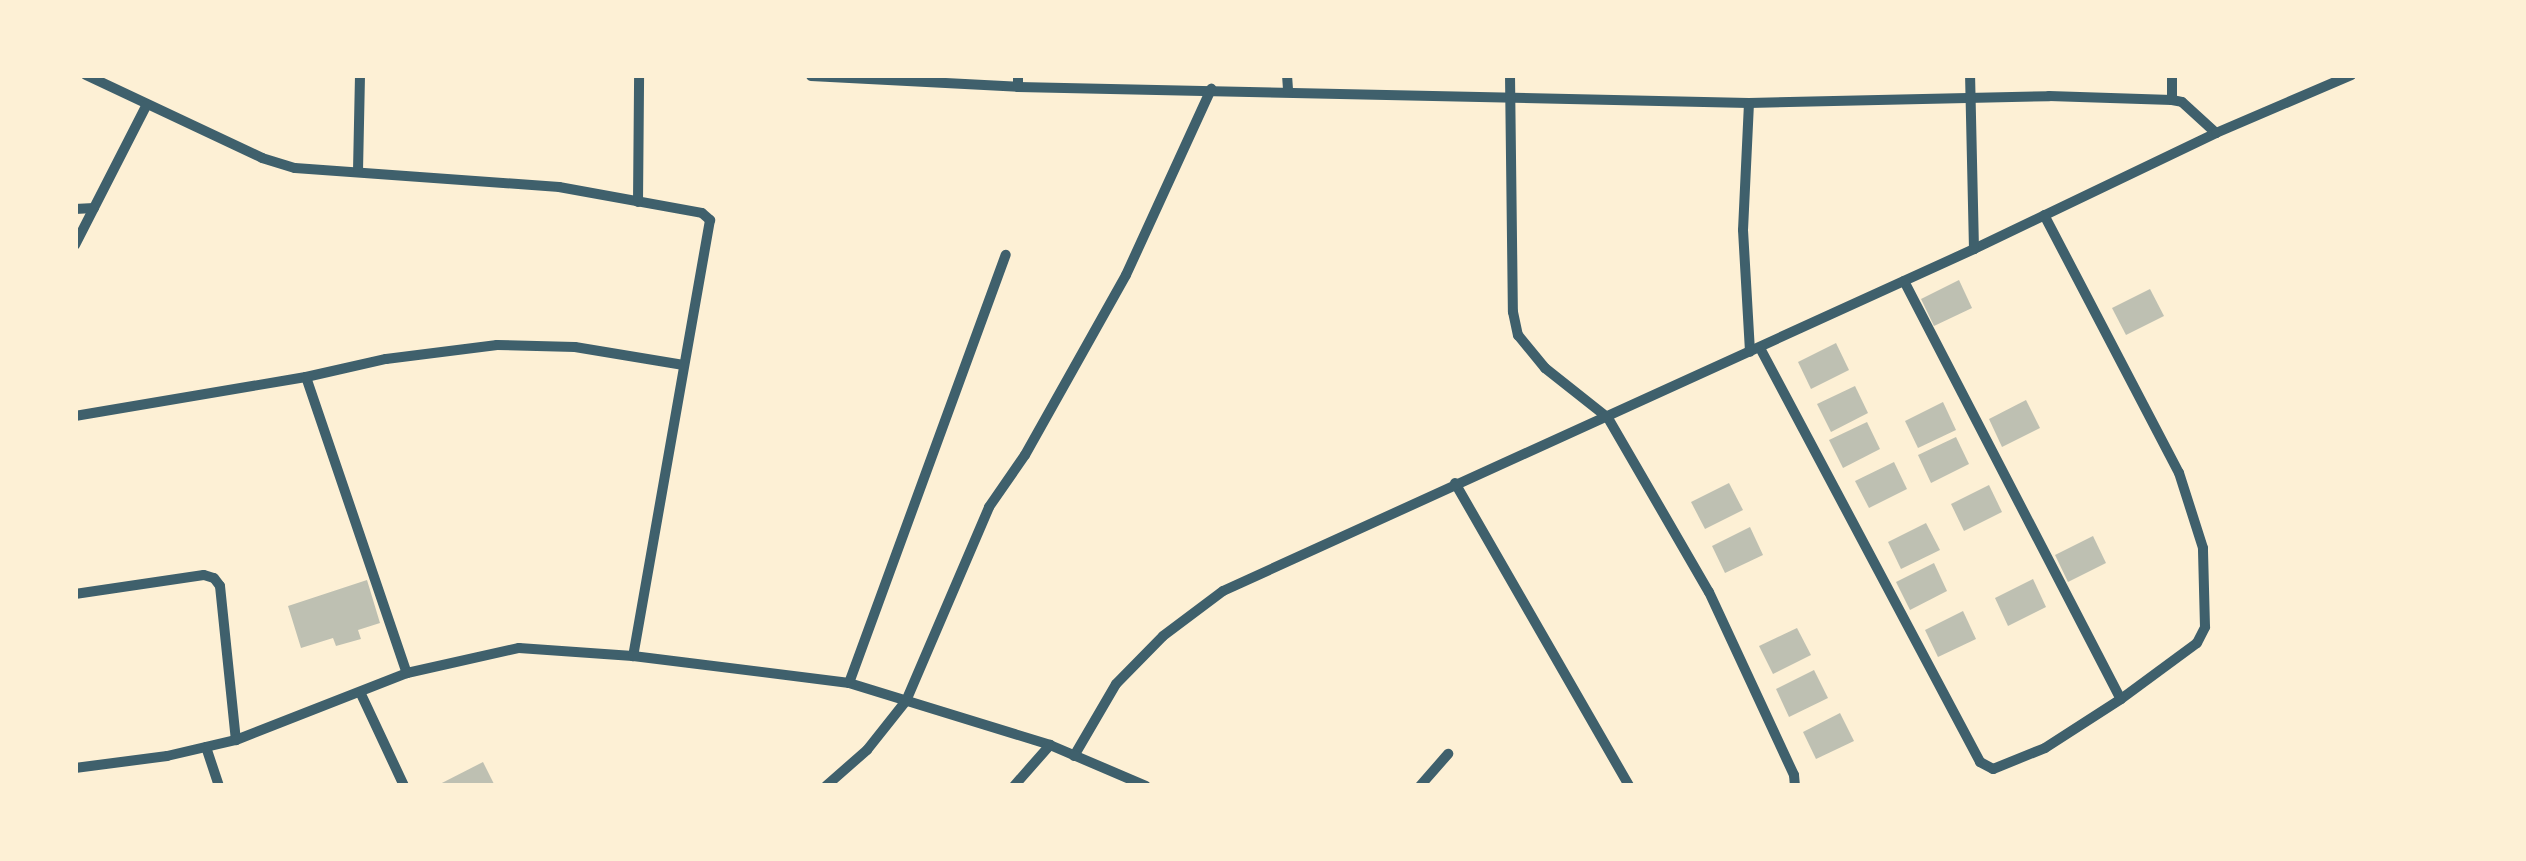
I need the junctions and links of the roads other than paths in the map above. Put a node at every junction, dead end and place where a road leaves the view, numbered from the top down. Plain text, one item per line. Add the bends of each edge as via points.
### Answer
1 (86, 75) edge
2 (360, 75) edge
3 (639, 75) edge
4 (1287, 75) edge
5 (1510, 75) edge
6 (1970, 75) edge
7 (2172, 75) edge
8 (2351, 75) edge
9 (811, 76) edge
10 (1018, 81) edge
11 (1211, 88) junction
12 (1288, 91) junction
13 (1510, 94) junction
14 (1971, 97) junction
15 (2172, 100) junction
16 (1749, 102) junction
17 (147, 104) junction
18 (2216, 133) junction
19 (358, 170) junction
20 (638, 202) junction
21 (94, 208) junction
22 (75, 209) edge
23 (2044, 215) junction
24 (75, 245) edge
25 (1974, 248) junction
26 (1006, 255) dead end
27 (1904, 281) junction
28 (1755, 350) junction
29 (684, 365) junction
30 (306, 377) junction
31 (75, 416) edge
32 (1608, 418) junction
33 (1454, 484) junction
34 (75, 594) edge
35 (633, 656) junction
36 (407, 673) junction
37 (849, 683) junction
38 (361, 694) junction
39 (2121, 699) junction
40 (906, 701) junction
41 (236, 740) junction
42 (1050, 745) junction
43 (206, 747) junction
44 (1448, 754) dead end
45 (1074, 756) junction
46 (75, 768) edge
47 (219, 786) edge
48 (404, 786) edge
49 (826, 786) edge
50 (1014, 786) edge
51 (1146, 786) edge
52 (1420, 786) edge
53 (1630, 786) edge
54 (1795, 786) edge

1 - 17 street
2 - 19 street
3 - 20 street
4 - 12 street
5 - 13 street
6 - 14 street
7 - 15 street
8 - 18 street
9 - 10 street
10 - 11 street
11 - 12 street
11 - 40 street via 1126,274 989,508
12 - 13 street
13 - 16 street
13 - 32 street via 1518,335 1545,368
14 - 15 street
14 - 16 street
14 - 25 street
15 - 18 street
16 - 28 street via 1743,230
17 - 19 street via 279,163
17 - 21 street
18 - 23 street
19 - 20 street via 559,187
20 - 29 street via 710,220
21 - 22 street
21 - 24 street
23 - 25 street
23 - 39 street via 2178,473 2203,548 2206,627 2197,643
25 - 27 street
26 - 37 street
27 - 28 street
27 - 39 street
28 - 32 street
28 - 39 street via 1980,762 1993,769 2046,748
29 - 30 street via 575,347 497,345
29 - 35 street
30 - 31 street
30 - 36 street
32 - 33 street
32 - 54 street via 1709,592
33 - 45 street via 1223,592 1163,636 1116,684
33 - 53 street
34 - 41 street via 214,578
35 - 36 street via 518,648
35 - 37 street
36 - 38 street
37 - 40 street
38 - 41 street
38 - 48 street
40 - 42 street
40 - 49 street via 867,750
41 - 43 street
42 - 45 street
42 - 50 street
43 - 46 street
43 - 47 street
44 - 52 street
45 - 51 street

